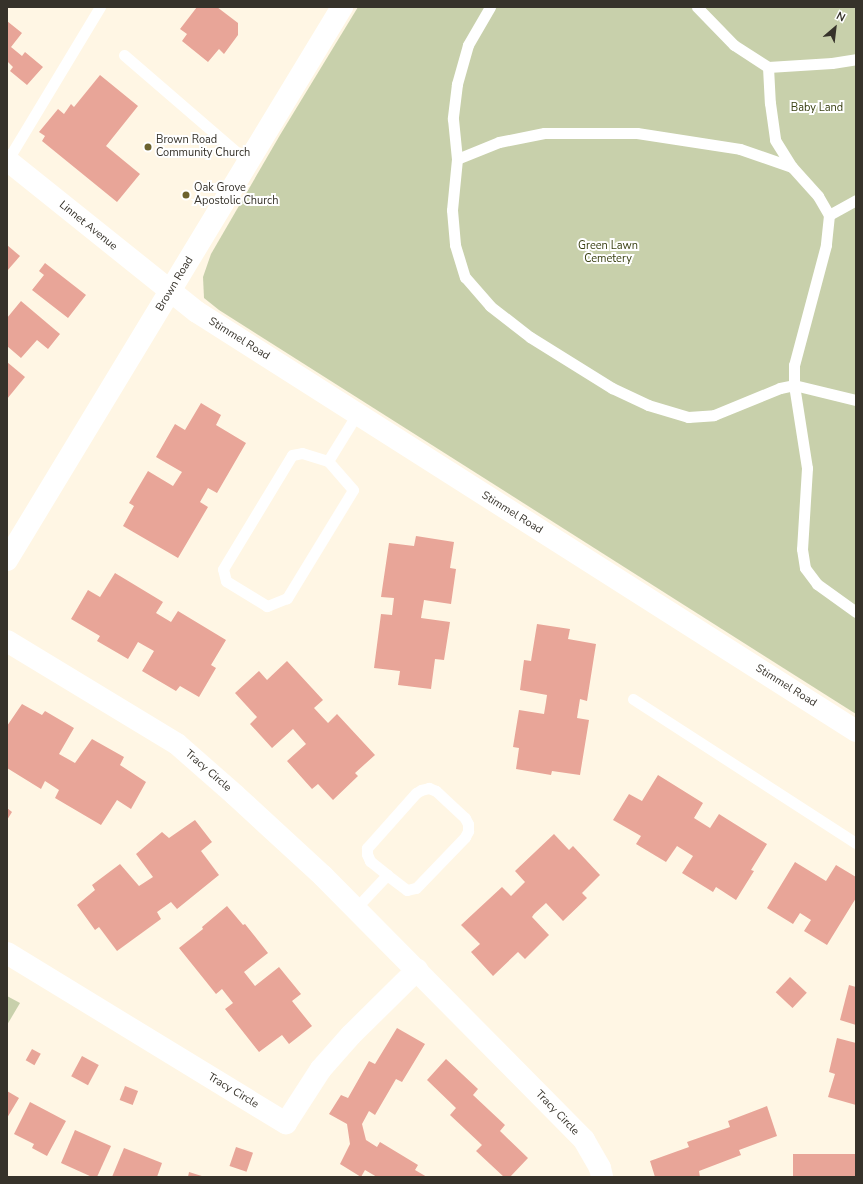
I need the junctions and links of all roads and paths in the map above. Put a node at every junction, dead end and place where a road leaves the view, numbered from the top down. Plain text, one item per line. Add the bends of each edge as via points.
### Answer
1 (100, 7) edge
2 (342, 7) edge
3 (490, 7) edge
4 (697, 7) edge
5 (124, 55) dead end
6 (856, 59) edge
7 (768, 67) junction
8 (457, 159) junction
9 (7, 161) edge
10 (248, 162) junction
11 (792, 167) junction
12 (856, 200) edge
13 (829, 215) junction
14 (170, 292) junction
15 (794, 385) junction
16 (856, 400) edge
17 (357, 414) junction
18 (328, 461) junction
19 (7, 560) edge
20 (856, 612) edge
21 (7, 641) edge
22 (633, 699) dead end
23 (856, 731) edge
24 (856, 843) edge
25 (387, 875) junction
26 (355, 908) junction
27 (7, 953) edge
28 (416, 970) junction
29 (602, 1177) edge

1 - 9 lane
2 - 10 street, Brown Road
3 - 8 lane via 468,46 457,84 453,119
4 - 7 lane via 734,45
5 - 10 lane
6 - 7 lane via 832,64
7 - 11 lane via 775,140
8 - 11 lane via 499,142 544,133 637,133 740,149
8 - 15 lane via 452,210 455,245 465,277 490,306 530,337 612,388 648,405 688,417 714,415 780,388
9 - 14 street, Linnet Avenue
10 - 14 street, Brown Road
11 - 13 lane via 818,196
12 - 13 lane
13 - 15 lane via 826,245 794,365
14 - 17 street, Stimmel Road
14 - 19 street, Brown Road
15 - 16 lane
15 - 20 lane via 807,468 802,548 805,568 817,584
17 - 18 lane
17 - 23 street, Stimmel Road
18 - 18 lane via 302,453 292,455 223,569 226,581 267,606 287,598 353,490
21 - 26 street, Tracy Circle via 177,744
22 - 24 lane
25 - 25 lane via 407,890 416,888 468,831 466,818 436,791 429,788 416,793 367,848 370,861
25 - 26 lane
26 - 28 street, Tracy Circle
27 - 28 street, Tracy Circle via 286,1123 321,1069
28 - 29 street, Tracy Circle via 584,1140 600,1168

